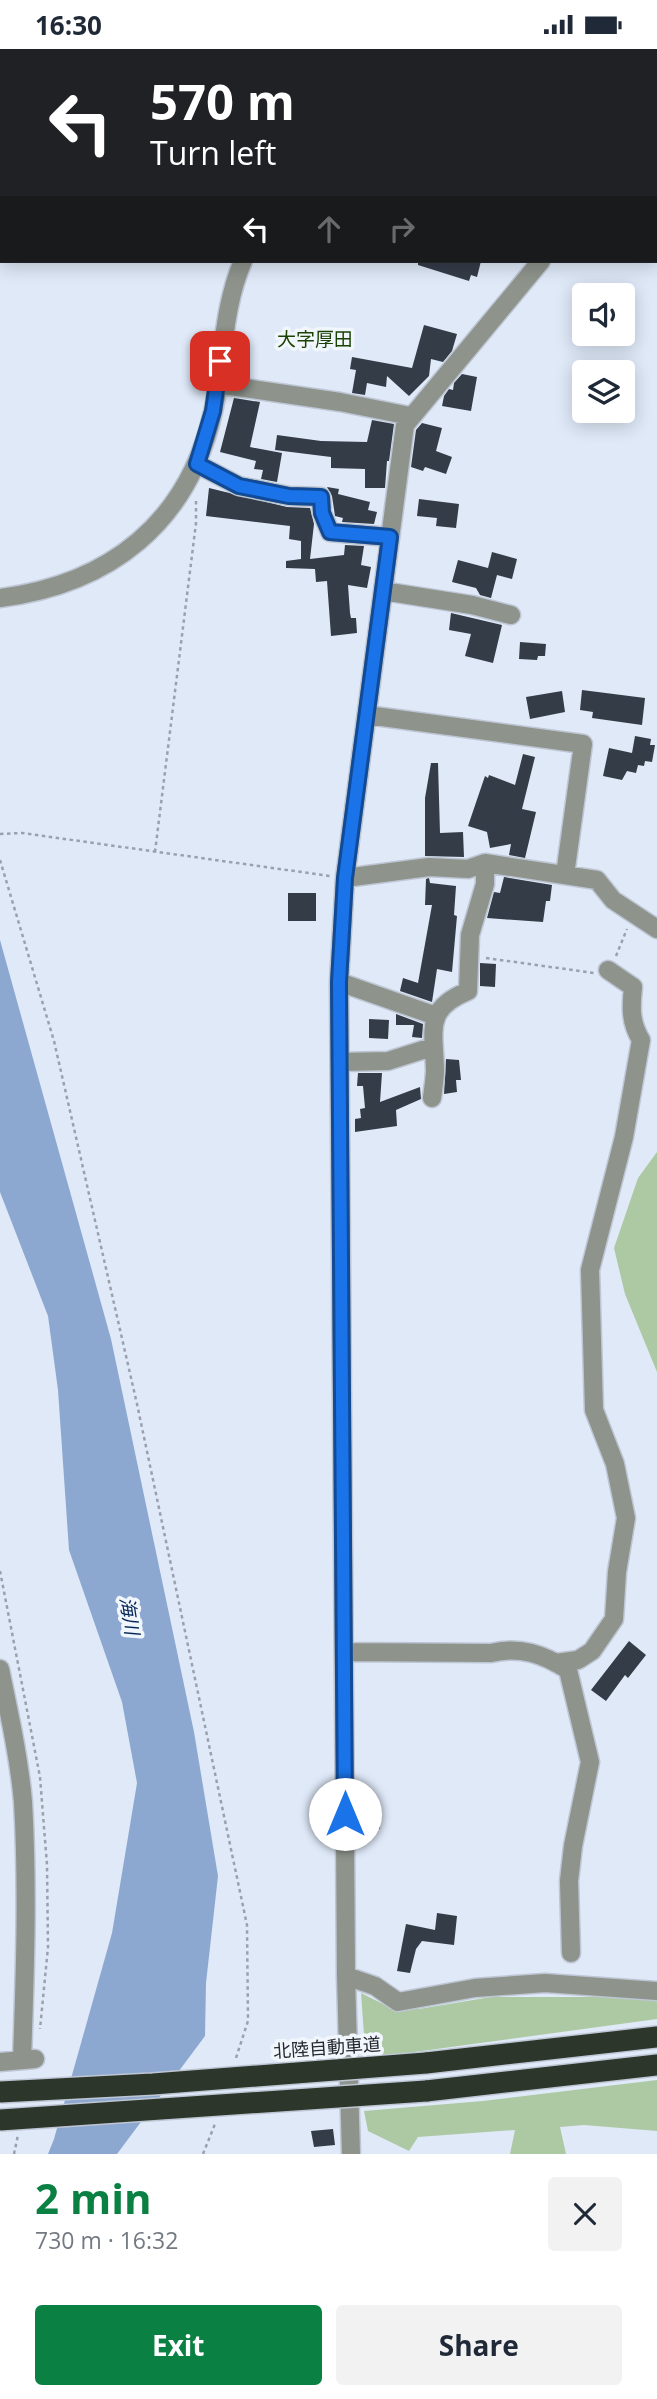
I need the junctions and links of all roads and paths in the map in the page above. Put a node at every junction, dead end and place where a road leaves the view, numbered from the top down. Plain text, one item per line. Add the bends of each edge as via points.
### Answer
1 (242, 263) edge
2 (539, 263) edge
3 (216, 384) junction
4 (410, 416) junction
5 (197, 464) junction
6 (196, 499) dead end
7 (390, 537) junction
8 (383, 591) junction
9 (0, 598) edge
10 (512, 615) dead end
11 (367, 715) junction
12 (0, 834) edge
13 (155, 852) junction
14 (0, 860) edge
15 (485, 863) junction
16 (565, 874) junction
17 (345, 878) junction
18 (633, 913) junction
19 (657, 929) edge
20 (469, 955) junction
21 (608, 970) junction
22 (339, 982) junction
23 (436, 1016) junction
24 (432, 1047) junction
25 (340, 1062) junction
26 (432, 1098) dead end
27 (344, 1652) junction
28 (556, 1663) junction
29 (0, 1669) edge
30 (571, 1954) dead end
31 (346, 1976) junction
32 (657, 1991) edge
33 (657, 2037) edge
34 (0, 2062) edge
35 (657, 2065) edge
36 (232, 2071) dead end
37 (0, 2092) edge
38 (0, 2120) edge
39 (215, 2122) dead end
40 (204, 2154) edge
41 (351, 2154) edge

1 - 3 street
2 - 4 street
3 - 4 street
3 - 5 street
4 - 7 street
5 - 7 street via 239,486 321,497 330,532
5 - 9 street via 176,500 147,534 112,562 53,589
6 - 13 path
7 - 8 street
8 - 10 street
8 - 11 street
11 - 16 street via 583,744
11 - 17 street
12 - 13 path via 22,832
13 - 17 path
14 - 36 path via 58,1055 247,1925 248,2021
15 - 16 street
15 - 17 street via 468,869 429,867
15 - 20 street via 485,884
16 - 18 street via 597,880 613,900
17 - 22 street
18 - 19 street
18 - 21 path
20 - 21 path via 563,970
20 - 23 street via 468,991 449,999
21 - 28 street via 633,987 631,1009 641,1040 624,1137 590,1270 594,1410 615,1464 626,1518 614,1619 592,1651 578,1660
22 - 23 street
22 - 25 street
23 - 24 street
24 - 25 street via 388,1061
24 - 26 street
25 - 27 street
27 - 28 street via 491,1653 511,1648
27 - 31 street
28 - 30 street via 568,1670 590,1762 569,1881
29 - 34 street via 23,1801 28,2060
31 - 32 street via 375,1986 398,2002 475,1987 545,1983
31 - 41 street
33 - 37 highway, 北陸自動車道, bridge via 426,2063
35 - 38 highway, bridge via 426,2091
39 - 40 path

